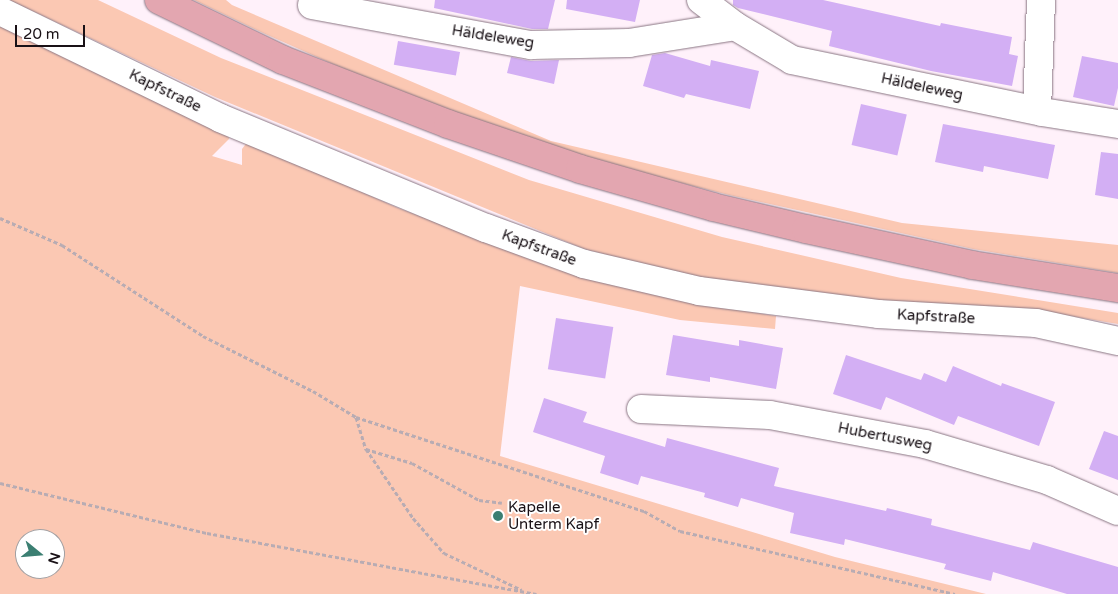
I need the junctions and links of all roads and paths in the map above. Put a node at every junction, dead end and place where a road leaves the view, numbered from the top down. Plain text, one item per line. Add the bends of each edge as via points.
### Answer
1 (159, 0) edge
2 (701, 0) edge
3 (1041, 0) edge
4 (312, 5) dead end
5 (0, 11) edge
6 (735, 26) junction
7 (1036, 110) junction
8 (1118, 124) edge
9 (0, 218) edge
10 (1118, 288) edge
11 (1118, 341) edge
12 (641, 409) dead end
13 (356, 417) junction
14 (366, 449) junction
15 (0, 483) edge
16 (502, 503) dead end
17 (1118, 511) edge
18 (522, 590) junction
19 (536, 594) edge
20 (955, 594) edge

1 - 10 main road via 283,60 448,124 580,169 713,207 806,229 972,265
2 - 6 street, Häldeleweg
3 - 7 street
4 - 6 street, Häldeleweg via 531,45 629,43
5 - 11 street, Kapfstraße via 220,118 486,228 584,264 699,291 878,314 1036,323
6 - 7 street, Häldeleweg via 792,60
7 - 8 street, Häldeleweg
9 - 13 path via 62,245 203,336 313,391
12 - 17 street, Hubertusweg via 770,415 926,444 1047,480
13 - 14 path
13 - 20 path via 644,511 680,532
14 - 16 path via 412,464 479,500
14 - 18 path via 413,518 444,553
15 - 18 path via 206,533
18 - 19 path

